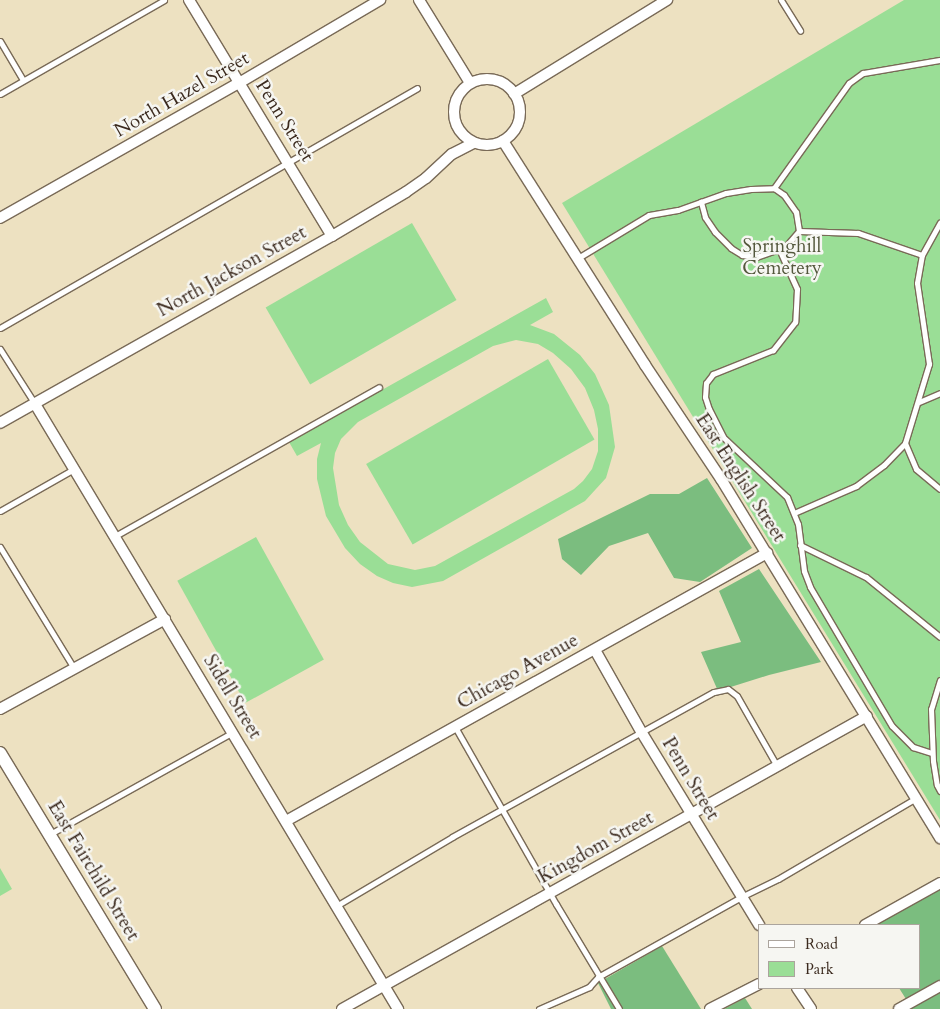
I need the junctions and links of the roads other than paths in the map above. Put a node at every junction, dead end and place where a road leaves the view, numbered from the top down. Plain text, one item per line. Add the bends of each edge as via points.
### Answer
1 (164, 0) edge
2 (189, 0) edge
3 (380, 0) edge
4 (419, 0) edge
5 (667, 0) edge
6 (781, 0) edge
7 (800, 32) dead end
8 (0, 41) edge
9 (940, 60) edge
10 (23, 80) junction
11 (240, 83) junction
12 (470, 83) junction
13 (417, 88) dead end
14 (0, 94) edge
15 (514, 94) junction
16 (504, 141) junction
17 (474, 143) junction
18 (288, 162) junction
19 (774, 188) junction
20 (701, 202) junction
21 (0, 218) edge
22 (940, 223) edge
23 (799, 230) junction
24 (332, 236) junction
25 (779, 249) junction
26 (922, 255) junction
27 (578, 258) junction
28 (0, 328) edge
29 (0, 349) edge
30 (379, 387) dead end
31 (940, 393) edge
32 (919, 402) junction
33 (34, 404) junction
34 (0, 423) edge
35 (905, 443) junction
36 (74, 469) junction
37 (940, 489) edge
38 (0, 511) edge
39 (794, 513) junction
40 (115, 536) junction
41 (800, 545) junction
42 (0, 547) edge
43 (767, 553) junction
44 (165, 619) junction
45 (940, 637) edge
46 (595, 650) junction
47 (74, 668) junction
48 (940, 680) edge
49 (0, 709) edge
50 (866, 716) junction
51 (455, 726) junction
52 (233, 732) junction
53 (642, 732) junction
54 (0, 753) edge
55 (932, 753) junction
56 (778, 767) junction
57 (940, 791) edge
58 (916, 798) junction
59 (501, 811) junction
60 (691, 815) junction
61 (286, 821) junction
62 (49, 835) junction
63 (940, 838) edge
64 (940, 883) edge
65 (550, 894) junction
66 (741, 897) junction
67 (336, 906) junction
68 (758, 924) edge
69 (867, 924) edge
70 (598, 977) junction
71 (758, 985) edge
72 (384, 986) junction
73 (940, 986) edge
74 (798, 989) edge
75 (155, 1009) edge
76 (342, 1009) edge
77 (398, 1009) edge
78 (539, 1009) edge
79 (619, 1009) edge
80 (710, 1009) edge
81 (811, 1009) edge
82 (899, 1009) edge

1 - 10 lane
2 - 11 street, Penn Street
3 - 11 street, North Hazel Street
4 - 12 street
5 - 15 street
6 - 7 lane
8 - 10 lane
9 - 19 lane via 863,73 849,83
10 - 14 lane
11 - 18 street, Penn Street
11 - 21 street, North Hazel Street
12 - 15 street via 493,79
12 - 17 street via 462,90 454,108 460,130
13 - 18 lane
15 - 16 street via 520,118
16 - 17 street via 493,145
16 - 27 street, East English Street
17 - 24 street, North Jackson Street via 452,154 406,192
18 - 24 street, Penn Street
18 - 28 lane
19 - 20 lane via 726,193
19 - 23 lane via 784,195 796,212
20 - 25 lane via 705,217 715,232 742,255 756,257
20 - 27 lane via 649,215
22 - 26 lane
23 - 25 lane via 785,247
23 - 26 lane via 858,234
24 - 33 street, North Jackson Street
25 - 39 lane via 796,289 795,322 773,350 713,374 706,383 706,397 723,437 787,497
26 - 32 lane via 917,283 929,364
27 - 43 street, East English Street
29 - 33 lane
30 - 40 lane
31 - 32 lane
32 - 35 lane
33 - 34 street, North Jackson Street
33 - 36 street, Sidell Street
35 - 37 lane via 916,470
35 - 39 lane via 884,466 856,486
36 - 38 lane
36 - 40 street, Sidell Street
39 - 41 lane
40 - 44 street, Sidell Street
41 - 45 lane via 866,577
41 - 55 lane via 804,571 815,597 892,726 913,747
42 - 47 lane
43 - 46 street, Chicago Avenue
43 - 50 street, East English Street
44 - 47 street
44 - 52 street, Sidell Street
46 - 51 street, Chicago Avenue
46 - 53 street, Penn Street
47 - 49 street
48 - 55 lane via 931,709
50 - 56 street, Kingdom Street
50 - 58 street, East English Street
51 - 59 lane
51 - 61 street, Chicago Avenue
52 - 61 street, Sidell Street
52 - 62 lane
53 - 56 lane via 714,692 728,689 737,696
53 - 59 lane
53 - 60 street, Penn Street
54 - 62 street, East Fairchild Street
55 - 57 lane
56 - 60 street, Kingdom Street
58 - 63 street, East English Street
58 - 66 lane via 778,879
59 - 65 lane
59 - 67 lane
60 - 65 street, Kingdom Street
60 - 66 street, Penn Street
61 - 67 street, Sidell Street
62 - 75 street, East Fairchild Street
64 - 69 street
65 - 70 lane
65 - 72 street, Kingdom Street
66 - 68 street, Penn Street
66 - 70 lane
67 - 72 street, Sidell Street
70 - 78 lane via 588,987
70 - 79 lane
71 - 80 street
72 - 76 street, Kingdom Street
72 - 77 street, Sidell Street
73 - 82 street
74 - 81 street

